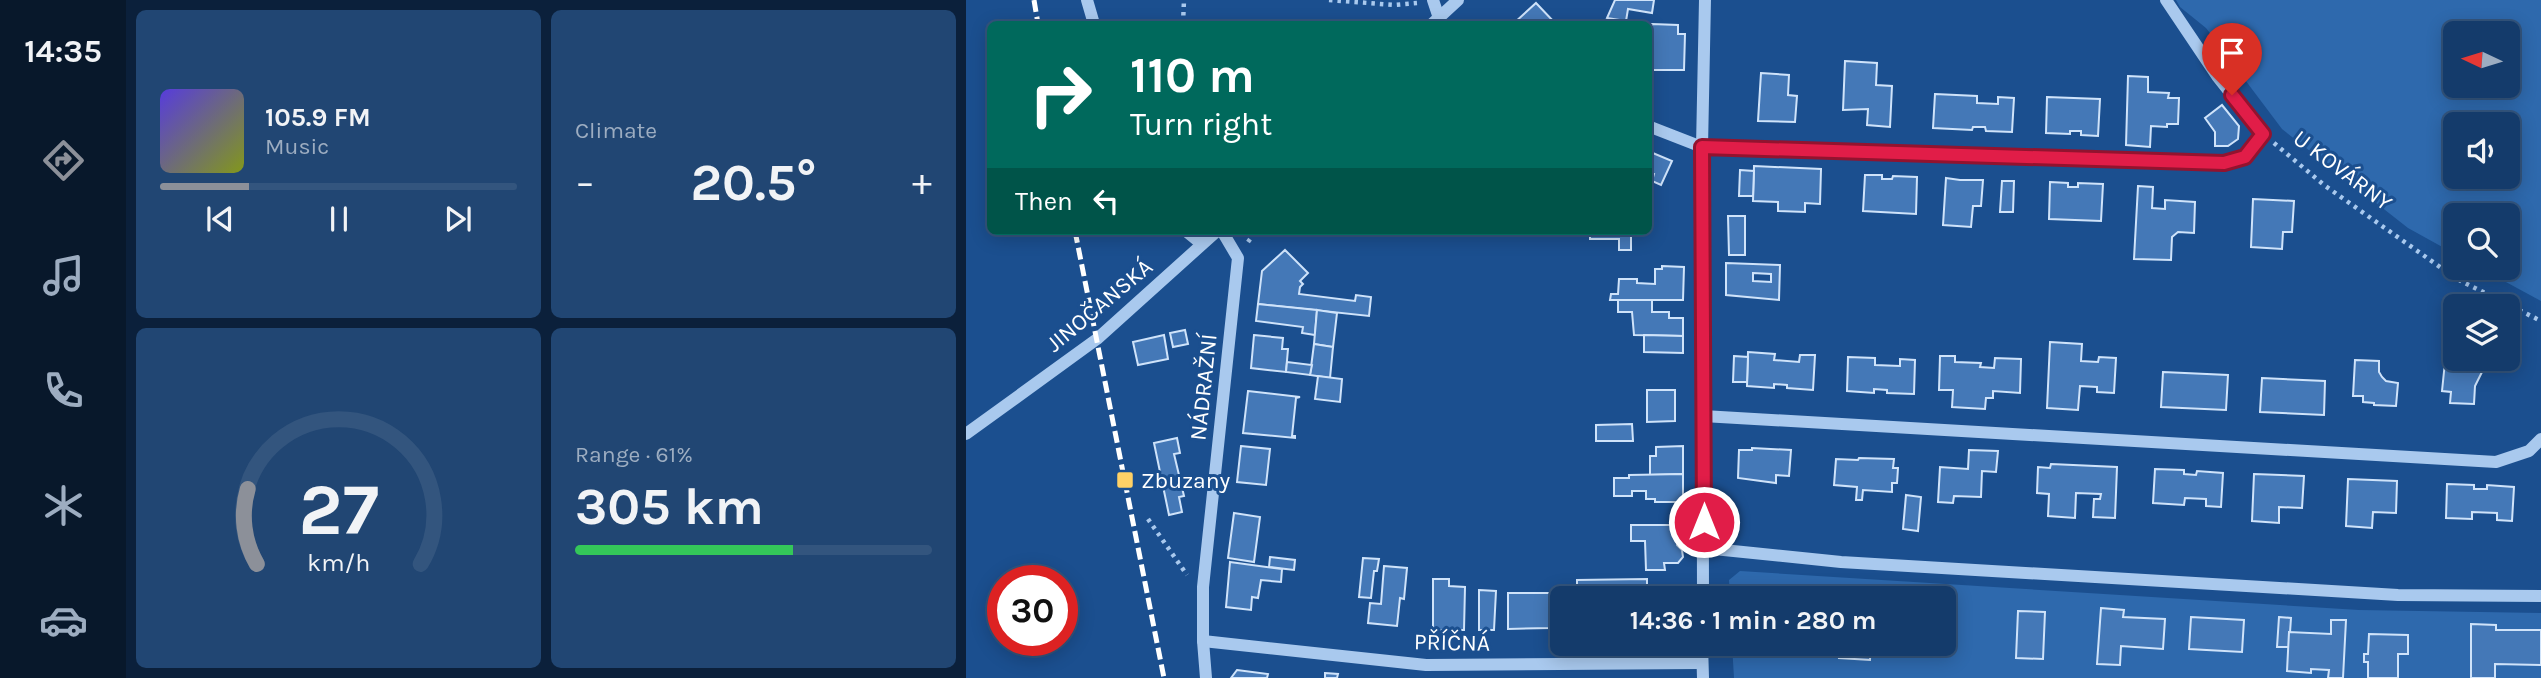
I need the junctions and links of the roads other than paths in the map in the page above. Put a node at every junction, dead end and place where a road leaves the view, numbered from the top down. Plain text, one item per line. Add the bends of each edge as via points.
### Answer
1 (1087, 0) edge
2 (1433, 0) edge
3 (1458, 0) edge
4 (1705, 0) edge
5 (2166, 0) edge
6 (1093, 21) edge
7 (1438, 21) edge
8 (1439, 21) edge
9 (1652, 128) edge
10 (1702, 147) junction
11 (1191, 235) edge
12 (1214, 235) edge
13 (1222, 235) edge
14 (1202, 244) junction
15 (1703, 416) junction
16 (966, 434) edge
17 (2541, 439) edge
18 (1704, 548) junction
19 (1703, 586) edge
20 (2541, 597) edge
21 (1203, 641) junction
22 (1702, 656) edge
23 (1702, 663) junction
24 (1206, 678) edge
25 (1703, 678) edge

1 - 6 street
2 - 7 street
3 - 8 street
4 - 10 street
5 - 10 street, U KOVÁRNY via 2263,134 2245,157 2224,163
9 - 10 street
10 - 15 street
11 - 14 street
12 - 14 street, JINOČANSKÁ
13 - 21 street, NÁDRAŽNÍ via 1238,258 1203,587
14 - 16 street, JINOČANSKÁ via 1097,339
15 - 17 street via 2496,462 2529,451
15 - 18 street
18 - 19 street
18 - 20 street via 1841,562 2398,596
21 - 23 street, PŘÍČNÁ via 1426,665
21 - 24 street, NÁDRAŽNÍ
22 - 23 street
23 - 25 street

